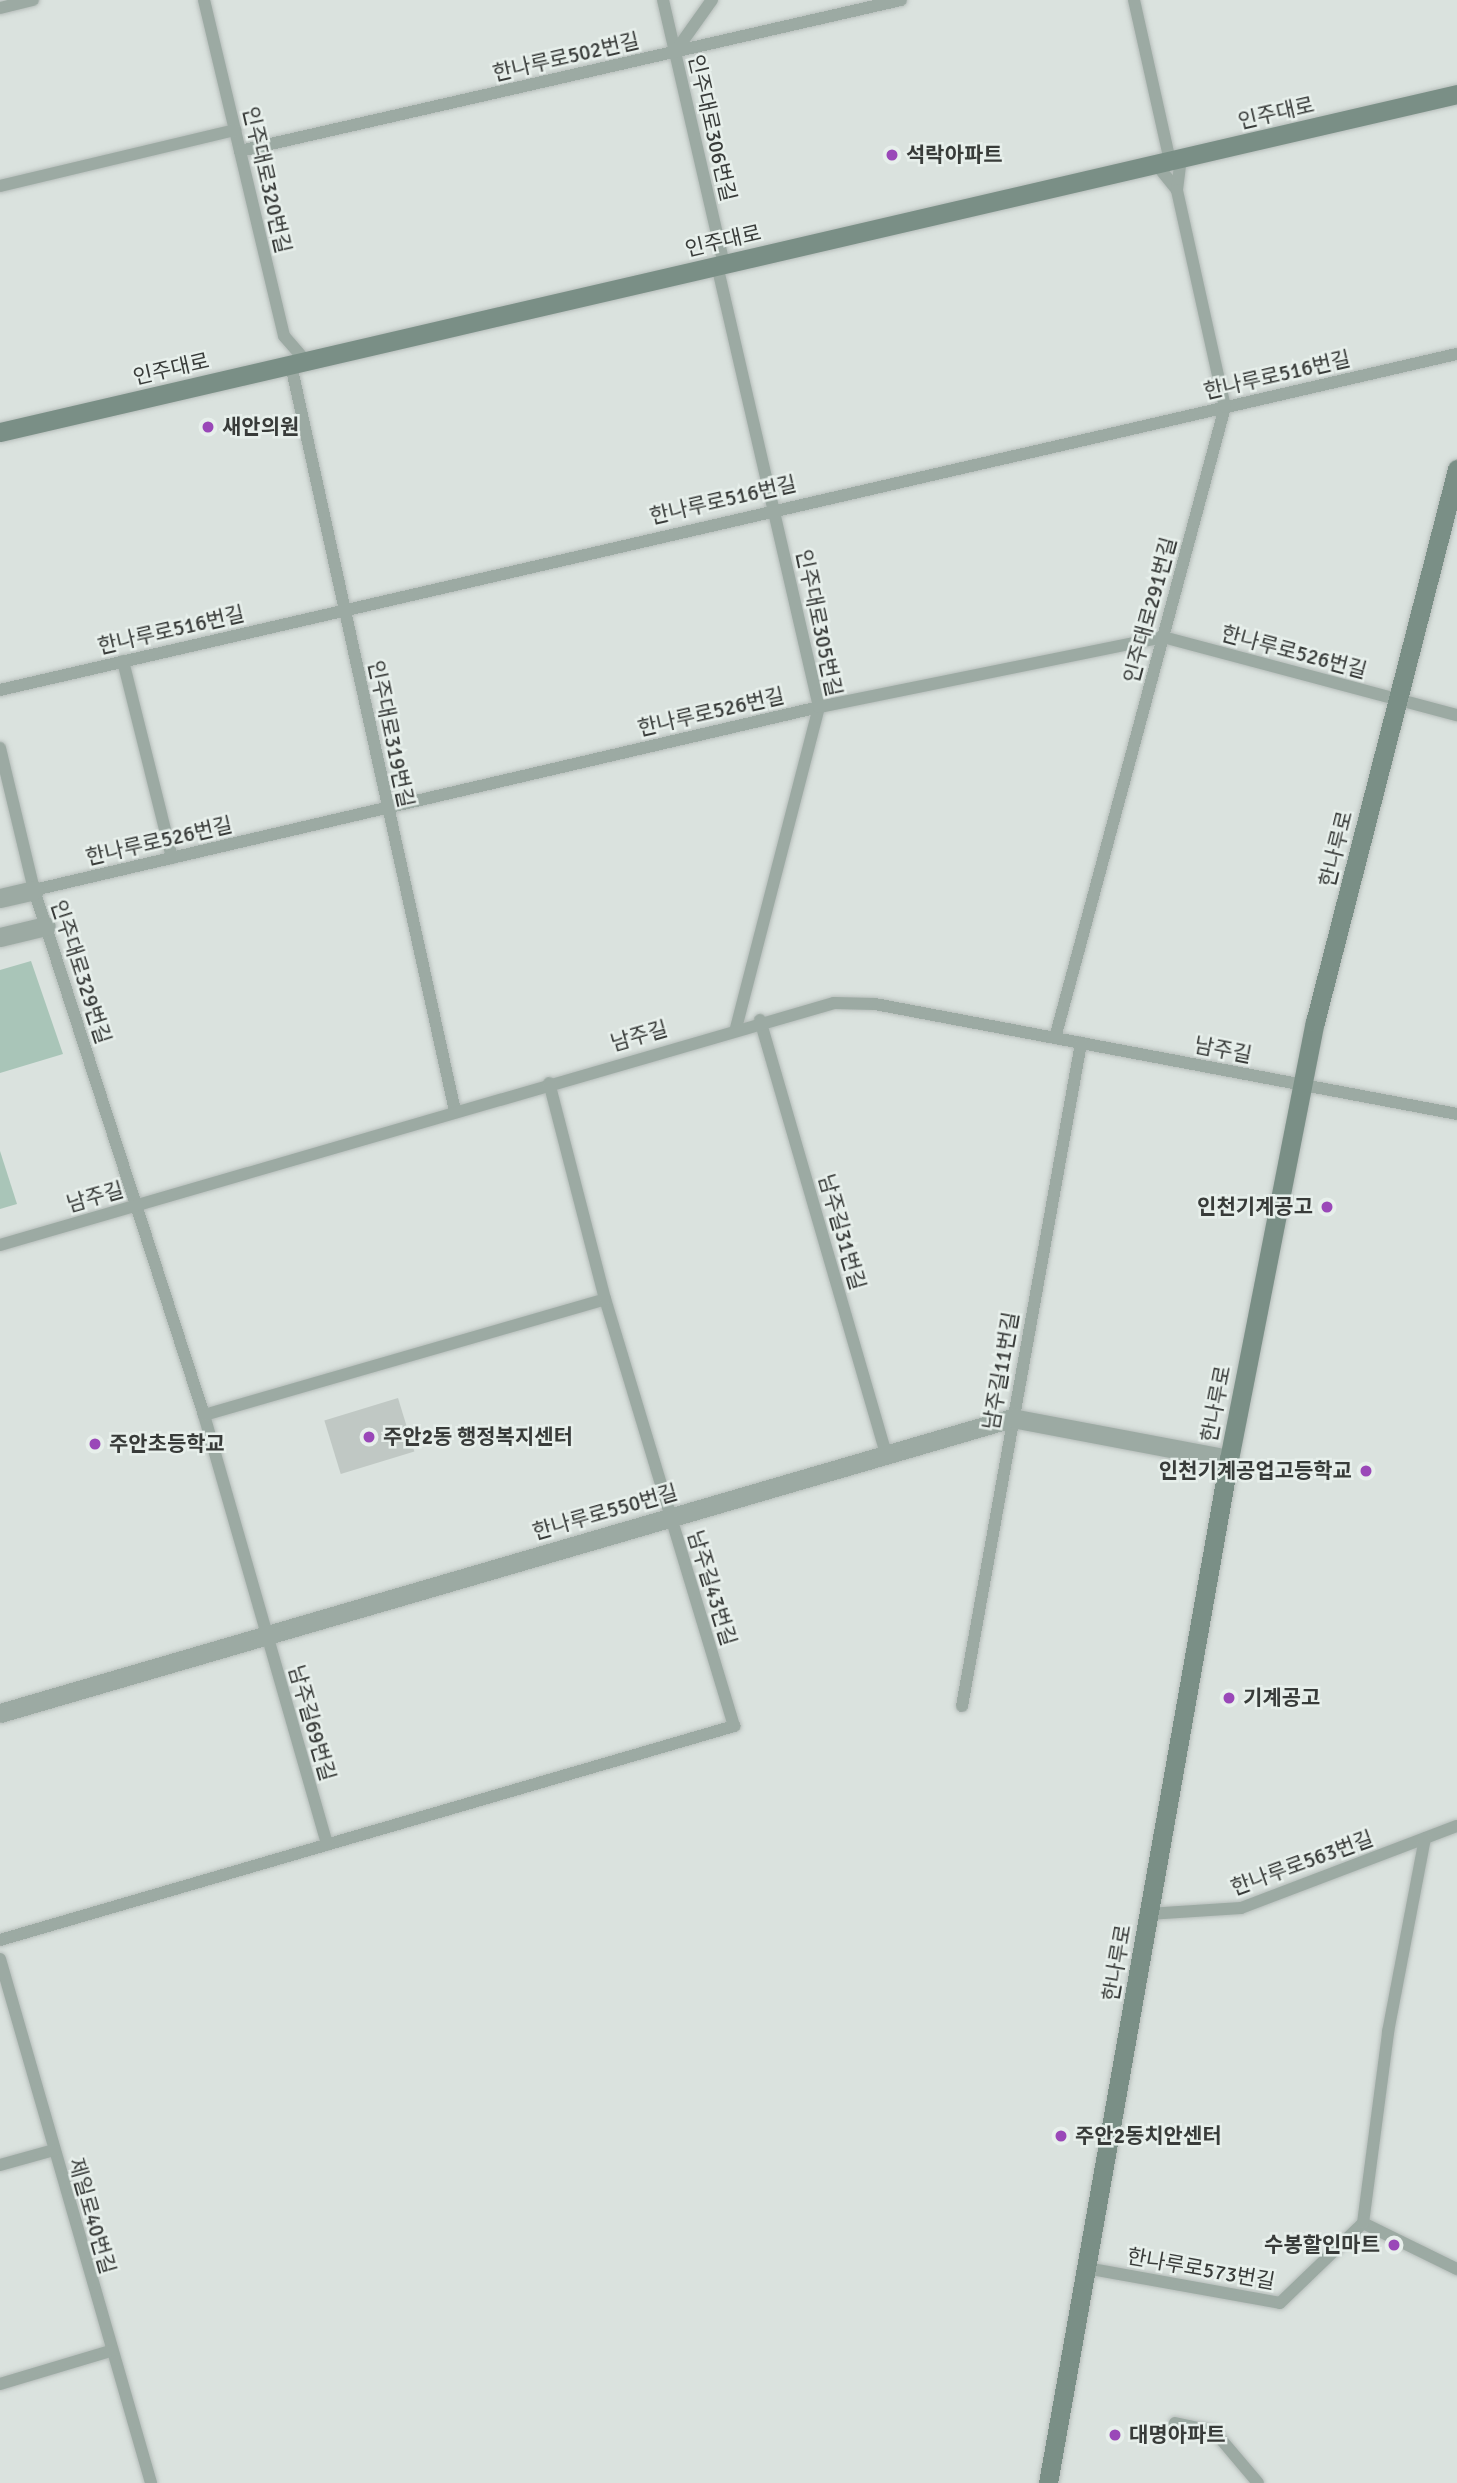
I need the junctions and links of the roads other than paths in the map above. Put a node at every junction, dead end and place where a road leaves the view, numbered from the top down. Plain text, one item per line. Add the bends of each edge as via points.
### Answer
1 (33, 0) edge
2 (204, 0) edge
3 (663, 0) edge
4 (712, 0) edge
5 (901, 0) edge
6 (1135, 0) edge
7 (0, 8) edge
8 (675, 52) junction
9 (1457, 94) edge
10 (235, 130) junction
11 (240, 151) junction
12 (1169, 161) junction
13 (0, 186) edge
14 (1177, 190) junction
15 (721, 265) junction
16 (1457, 354) edge
17 (299, 363) junction
18 (1225, 407) junction
19 (0, 432) edge
20 (1457, 469) edge
21 (774, 508) junction
22 (345, 609) junction
23 (1163, 637) junction
24 (123, 661) junction
25 (0, 690) edge
26 (1398, 699) junction
27 (820, 707) junction
28 (1457, 715) edge
29 (0, 748) edge
30 (388, 807) junction
31 (172, 858) junction
32 (34, 890) junction
33 (0, 898) edge
34 (46, 926) junction
35 (0, 937) edge
36 (760, 1020) junction
37 (736, 1028) junction
38 (1055, 1038) junction
39 (1081, 1043) junction
40 (548, 1083) junction
41 (1302, 1084) junction
42 (455, 1111) junction
43 (1457, 1114) edge
44 (139, 1204) junction
45 (0, 1245) edge
46 (605, 1300) junction
47 (204, 1415) junction
48 (1012, 1418) junction
49 (886, 1453) junction
50 (1229, 1459) junction
51 (671, 1517) junction
52 (267, 1635) junction
53 (961, 1706) dead end
54 (0, 1713) edge
55 (1457, 1826) edge
56 (1425, 1838) junction
57 (327, 1845) junction
58 (1148, 1914) junction
59 (0, 1940) edge
60 (0, 1959) edge
61 (54, 2150) junction
62 (0, 2165) edge
63 (1363, 2223) junction
64 (1086, 2268) junction
65 (1457, 2269) edge
66 (111, 2351) junction
67 (0, 2384) edge
68 (1175, 2423) dead end
69 (152, 2483) edge
70 (1048, 2483) edge
71 (1258, 2483) edge

1 - 7 lane
2 - 10 lane, 인주대로320번길
3 - 8 lane, 인주대로306번길
4 - 8 lane
5 - 8 lane, 한나루로502번길
6 - 12 lane
8 - 11 lane, 한나루로502번길
8 - 15 lane, 인주대로306번길
9 - 12 main road, 인주대로
10 - 11 lane, 인주대로320번길
10 - 13 lane
11 - 17 lane, 인주대로320번길 via 284,336
12 - 14 lane
12 - 14 lane
12 - 15 main road, 인주대로
14 - 18 lane, 인주대로291번길
15 - 17 main road, 인주대로
15 - 21 lane, 인주대로305번길
16 - 18 lane, 한나루로516번길
17 - 19 main road, 인주대로
17 - 22 lane, 인주대로319번길
18 - 21 lane, 한나루로516번길
18 - 23 lane, 인주대로291번길
20 - 26 main road, 한나루로
21 - 22 lane, 한나루로516번길
21 - 27 lane, 인주대로305번길
22 - 24 lane, 한나루로516번길
22 - 30 lane, 인주대로319번길
23 - 26 lane, 한나루로526번길
23 - 27 lane, 한나루로526번길
23 - 38 lane, 인주대로291번길
24 - 25 lane, 한나루로516번길
24 - 31 lane
26 - 28 lane, 한나루로526번길
26 - 41 main road, 한나루로
27 - 30 lane, 한나루로526번길
27 - 37 lane, 인주대로305번길
29 - 32 lane, 인주대로329번길
30 - 31 lane, 한나루로526번길
30 - 42 lane, 인주대로319번길
31 - 32 lane, 한나루로526번길
32 - 33 street
32 - 34 lane, 인주대로329번길
34 - 35 street
34 - 44 lane, 인주대로329번길
36 - 37 lane, 남주길
36 - 38 lane, 남주길 via 834,1003 874,1004
36 - 49 lane, 남주길31번길
37 - 40 lane, 남주길
38 - 39 lane, 남주길
39 - 41 lane, 남주길
39 - 48 lane, 남주길11번길
40 - 42 lane, 남주길
40 - 46 lane, 남주길43번길
41 - 43 lane, 남주길
41 - 50 main road, 한나루로
42 - 44 lane, 남주길
44 - 45 lane, 남주길
44 - 47 lane, 남주길69번길
46 - 47 lane
46 - 51 lane, 남주길43번길
47 - 52 lane, 남주길69번길
48 - 49 street, 한나루로550번길
48 - 50 street, 한나루로550번길
48 - 53 lane, 남주길11번길
49 - 51 street, 한나루로550번길
50 - 58 main road, 한나루로
51 - 52 street, 한나루로550번길
51 - 57 lane, 남주길43번길 via 734,1726
52 - 54 street, 한나루로550번길
52 - 57 lane, 남주길69번길
55 - 56 lane, 한나루로563번길
56 - 58 lane, 한나루로563번길 via 1241,1908
56 - 63 lane via 1385,2051
57 - 59 lane
58 - 64 main road, 한나루로
60 - 61 lane, 제일로40번길
61 - 62 lane
61 - 66 lane, 제일로40번길
63 - 64 lane, 한나루로573번길 via 1280,2303
63 - 65 lane
64 - 70 main road, 한나루로
66 - 67 lane
66 - 69 lane, 제일로40번길
68 - 71 lane via 1214,2431

